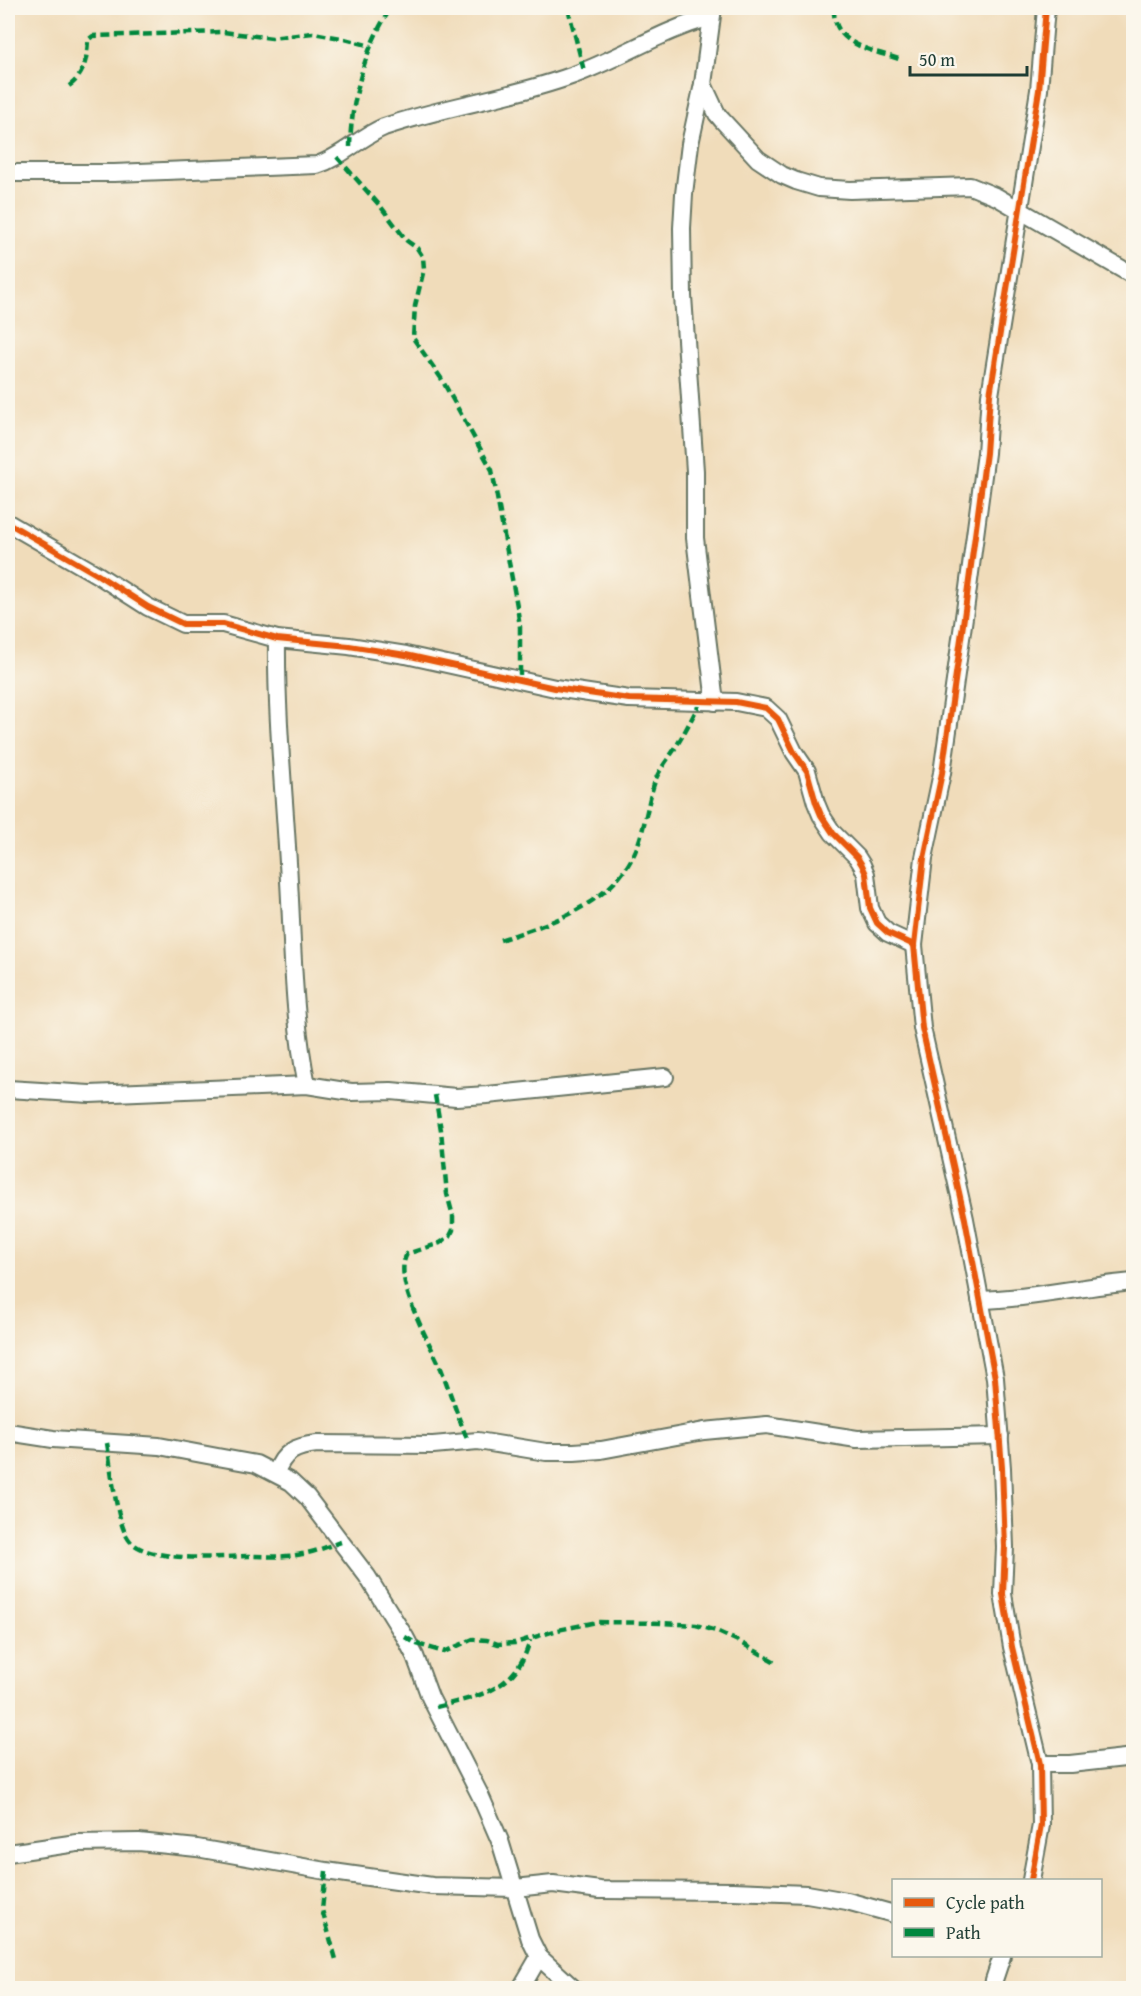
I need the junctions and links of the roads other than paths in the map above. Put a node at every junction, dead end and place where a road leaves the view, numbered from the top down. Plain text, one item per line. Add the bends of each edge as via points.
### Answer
1 (1046, 8) edge
2 (712, 12) edge
3 (703, 84) junction
4 (8, 173) edge
5 (1021, 211) junction
6 (1134, 276) edge
7 (8, 523) edge
8 (277, 639) junction
9 (716, 702) junction
10 (914, 945) junction
11 (665, 1077) dead end
12 (307, 1085) junction
13 (8, 1089) edge
14 (1134, 1282) edge
15 (980, 1300) junction
16 (8, 1432) edge
17 (1000, 1436) junction
18 (276, 1473) junction
19 (1134, 1756) edge
20 (1040, 1764) junction
21 (8, 1853) edge
22 (1031, 1879) edge
23 (515, 1888) junction
24 (892, 1913) edge
25 (539, 1957) junction
26 (1002, 1957) edge
27 (521, 1989) edge
28 (573, 1989) edge
29 (993, 1989) edge

1 - 5 street via 1039,90
2 - 3 street
2 - 4 street via 570,77 384,127 317,165
3 - 5 street via 717,114 745,146 769,167 796,181 819,188 850,190 970,186
3 - 9 street via 684,194 682,275 695,538
5 - 6 street
5 - 10 street via 990,395 957,671 924,858
7 - 8 street via 165,617 183,624 234,626
8 - 9 street via 406,655 618,698
8 - 12 street via 291,934 298,1036
9 - 10 street via 761,707 775,715 809,775 821,815 862,865 870,908 877,923
10 - 15 street via 922,1028
11 - 12 street via 456,1097 351,1092
12 - 13 street via 90,1094
14 - 15 street via 1022,1299
15 - 17 street via 995,1378
16 - 18 street via 159,1446 256,1464
17 - 18 street via 857,1439 767,1425 574,1452 546,1452 478,1441 432,1445 317,1444 290,1450
17 - 20 street via 1005,1613
18 - 23 street via 307,1497 367,1576 405,1637 430,1697 480,1795
19 - 20 street
20 - 22 street via 1041,1825
21 - 23 street via 77,1843 139,1842 432,1886
23 - 24 street via 553,1884 600,1890 807,1894
23 - 25 street
25 - 27 street
25 - 28 street
26 - 29 street

